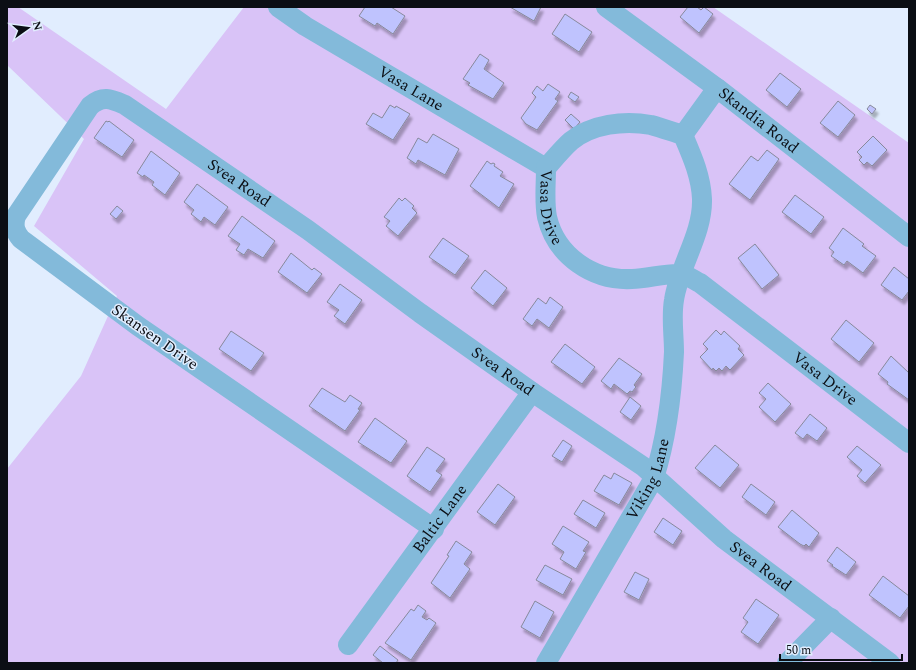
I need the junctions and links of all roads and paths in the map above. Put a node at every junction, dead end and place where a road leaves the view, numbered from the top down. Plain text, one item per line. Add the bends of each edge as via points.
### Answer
1 (278, 7) edge
2 (606, 7) edge
3 (717, 88) junction
4 (102, 98) joint
5 (684, 135) junction
6 (546, 168) junction
7 (909, 237) edge
8 (681, 274) junction
9 (532, 392) junction
10 (909, 443) edge
11 (654, 478) junction
12 (434, 529) junction
13 (831, 618) junction
14 (348, 645) dead end
15 (546, 663) edge
16 (787, 663) edge
17 (890, 663) edge

1 - 6 street, Vasa Lane via 319,34
2 - 3 street, Skandia Road
3 - 5 street
3 - 7 street, Skandia Road
4 - 9 street, Svea Road via 124,105 263,199
4 - 12 street, Skansen Drive via 90,106 16,216 14,223 17,234 138,326
5 - 6 street, Vasa Drive via 651,125 624,123 603,126 575,138
5 - 8 street via 697,169 702,200 698,226
6 - 8 street, Vasa Drive via 545,201 549,224 559,244 575,261 600,275 621,279
8 - 10 street, Vasa Drive via 700,283
8 - 11 street, Viking Lane via 674,301 674,352 669,413
9 - 11 street, Svea Road via 644,467
9 - 12 street, Baltic Lane
11 - 13 street, Svea Road via 724,539
11 - 15 street, Viking Lane
12 - 14 street, Baltic Lane
13 - 16 street
13 - 17 street, Svea Road

